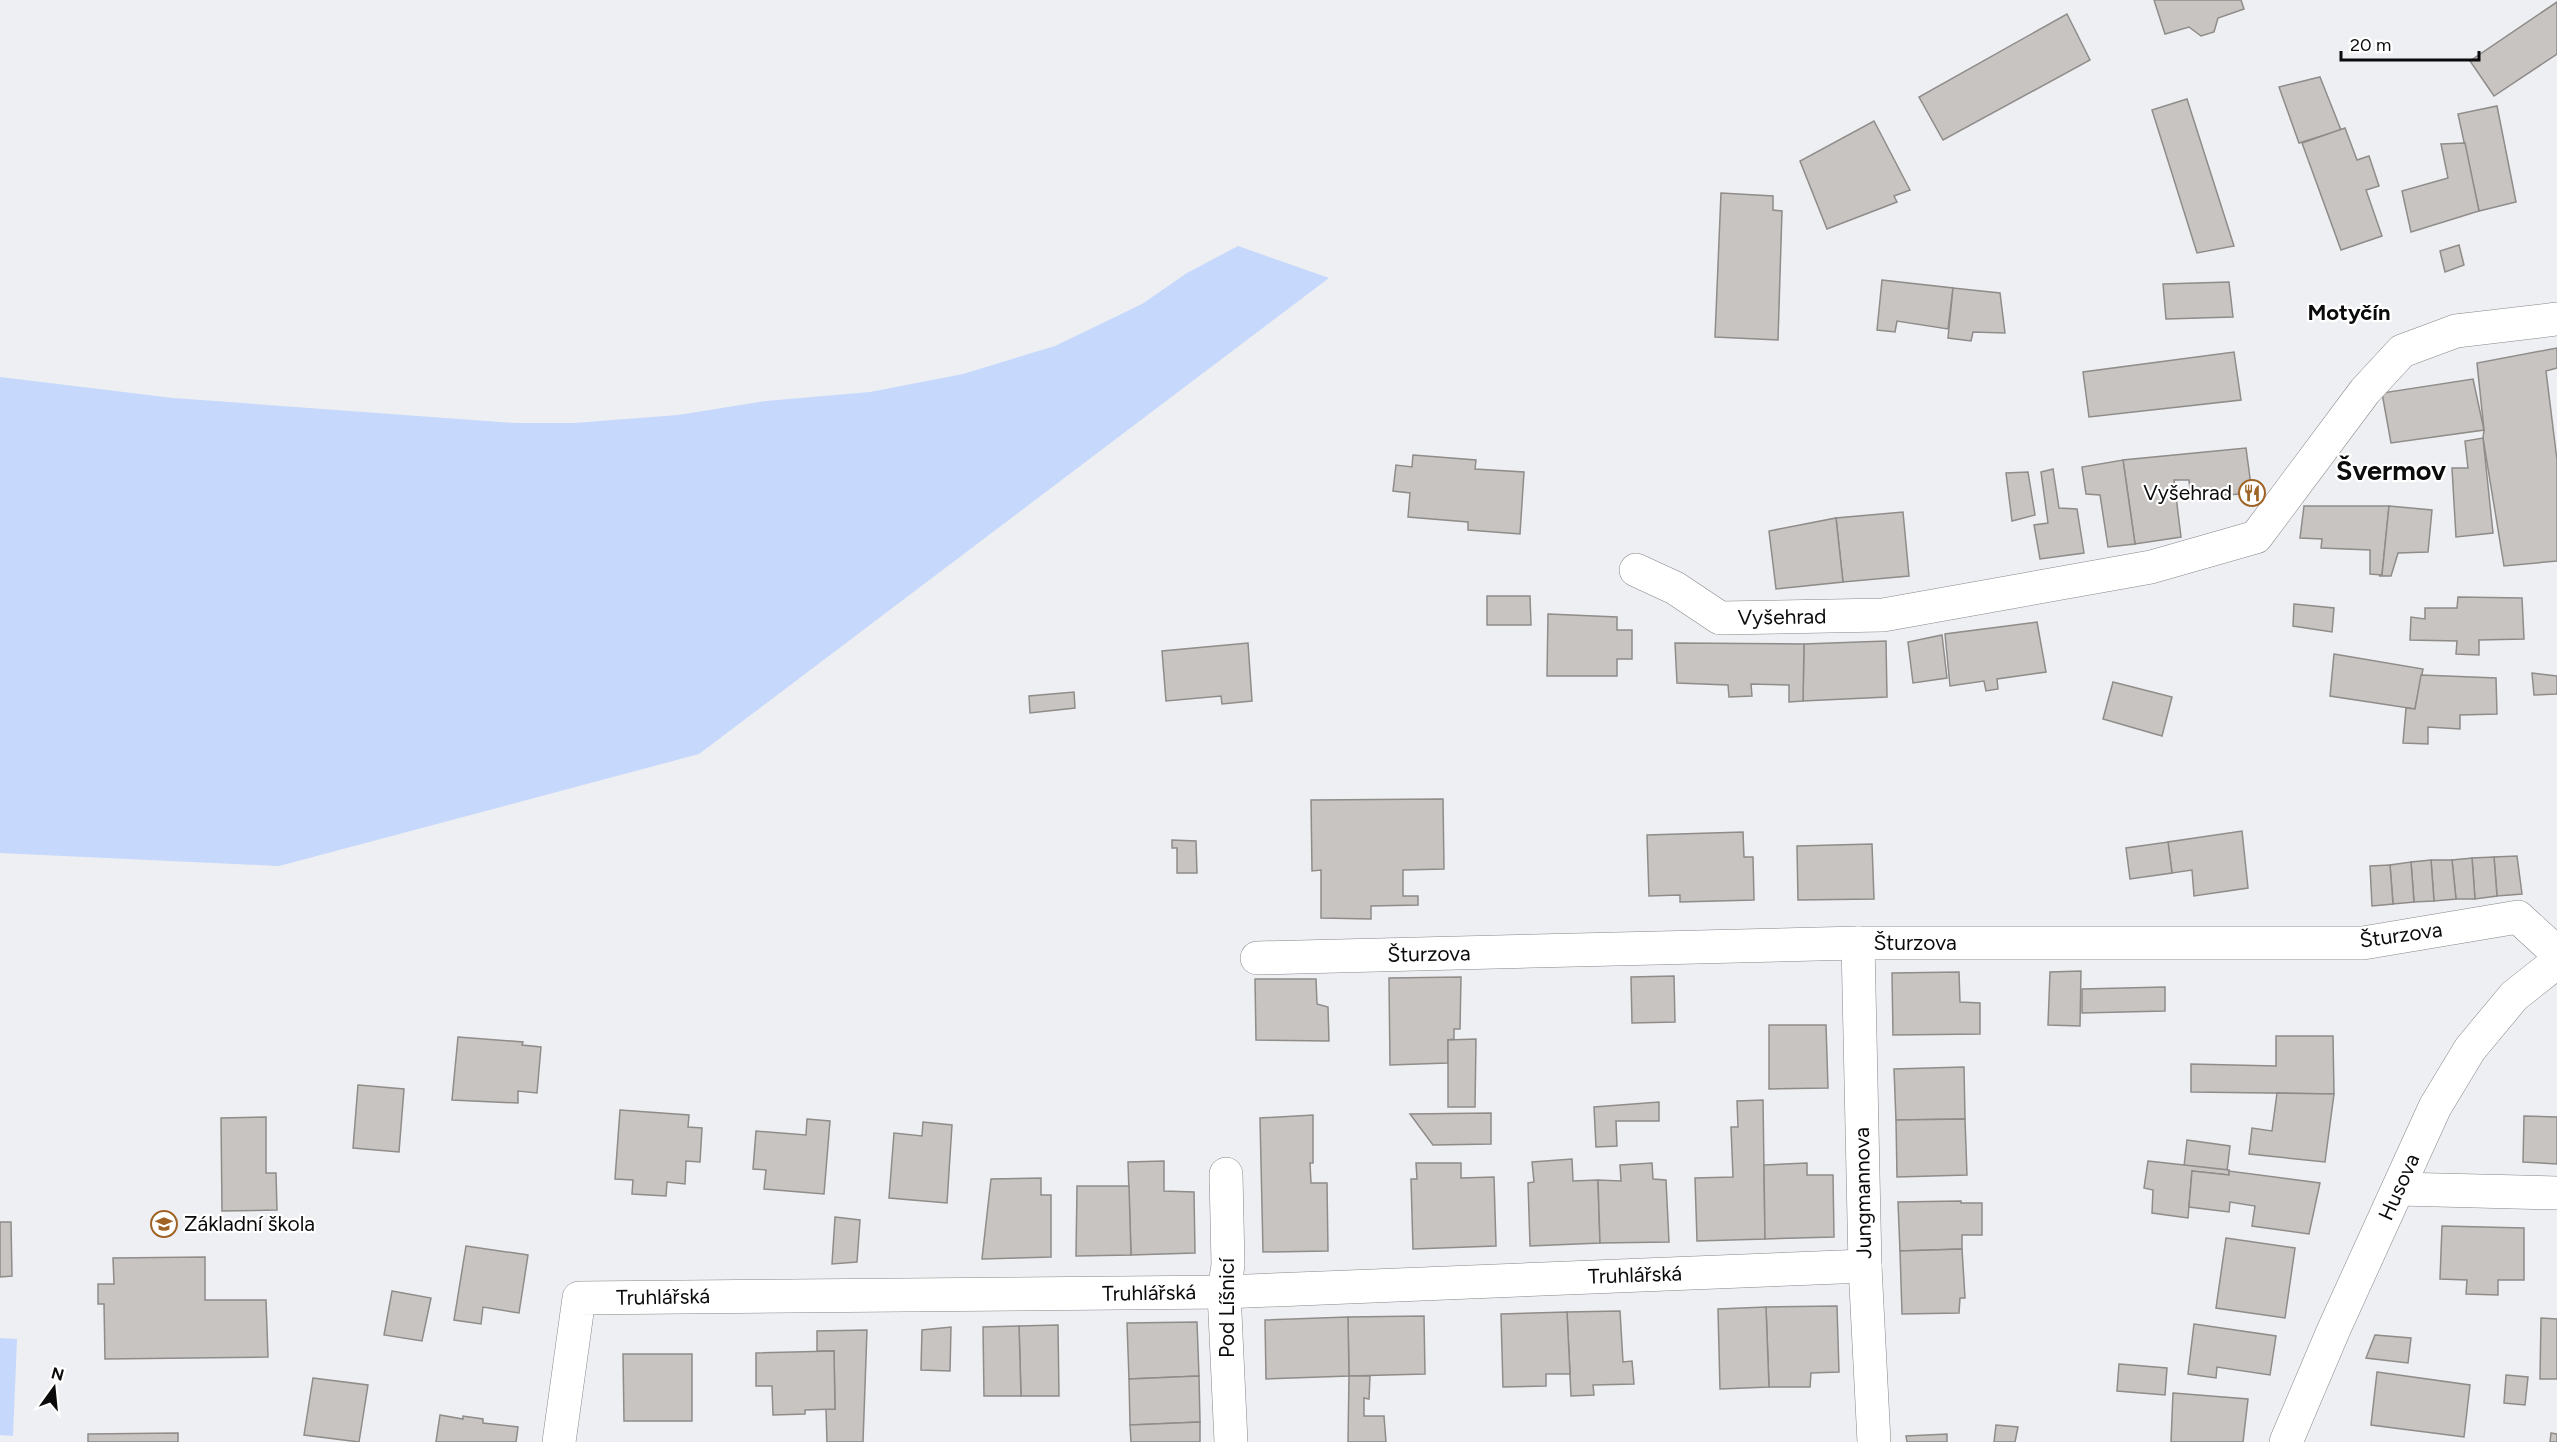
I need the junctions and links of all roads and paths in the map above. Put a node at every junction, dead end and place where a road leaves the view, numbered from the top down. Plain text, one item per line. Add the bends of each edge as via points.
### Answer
1 (2557, 319) edge
2 (1636, 570) dead end
3 (1858, 943) junction
4 (2557, 953) edge
5 (1257, 958) dead end
6 (2557, 962) edge
7 (1226, 1174) dead end
8 (2399, 1189) junction
9 (2557, 1193) edge
10 (1864, 1266) junction
11 (1224, 1292) junction
12 (559, 1442) edge
13 (1231, 1442) edge
14 (1874, 1442) edge
15 (2286, 1442) edge

1 - 2 street, Vyšehrad via 2456,330 2402,351 2365,391 2256,537 2151,567 1883,615 1720,618 1675,588
3 - 4 street, Šturzova via 2363,943 2518,917
3 - 5 street, Šturzova
3 - 10 street, Jungmannova
6 - 8 street, Husova via 2514,996 2470,1049 2435,1107
7 - 11 street, Pod Líšnicí via 1228,1265
8 - 9 street
8 - 15 street, Husova
10 - 11 street, Truhlářská
10 - 14 street, Jungmannova
11 - 12 street, Truhlářská via 579,1298
11 - 13 street, Pod Líšnicí

